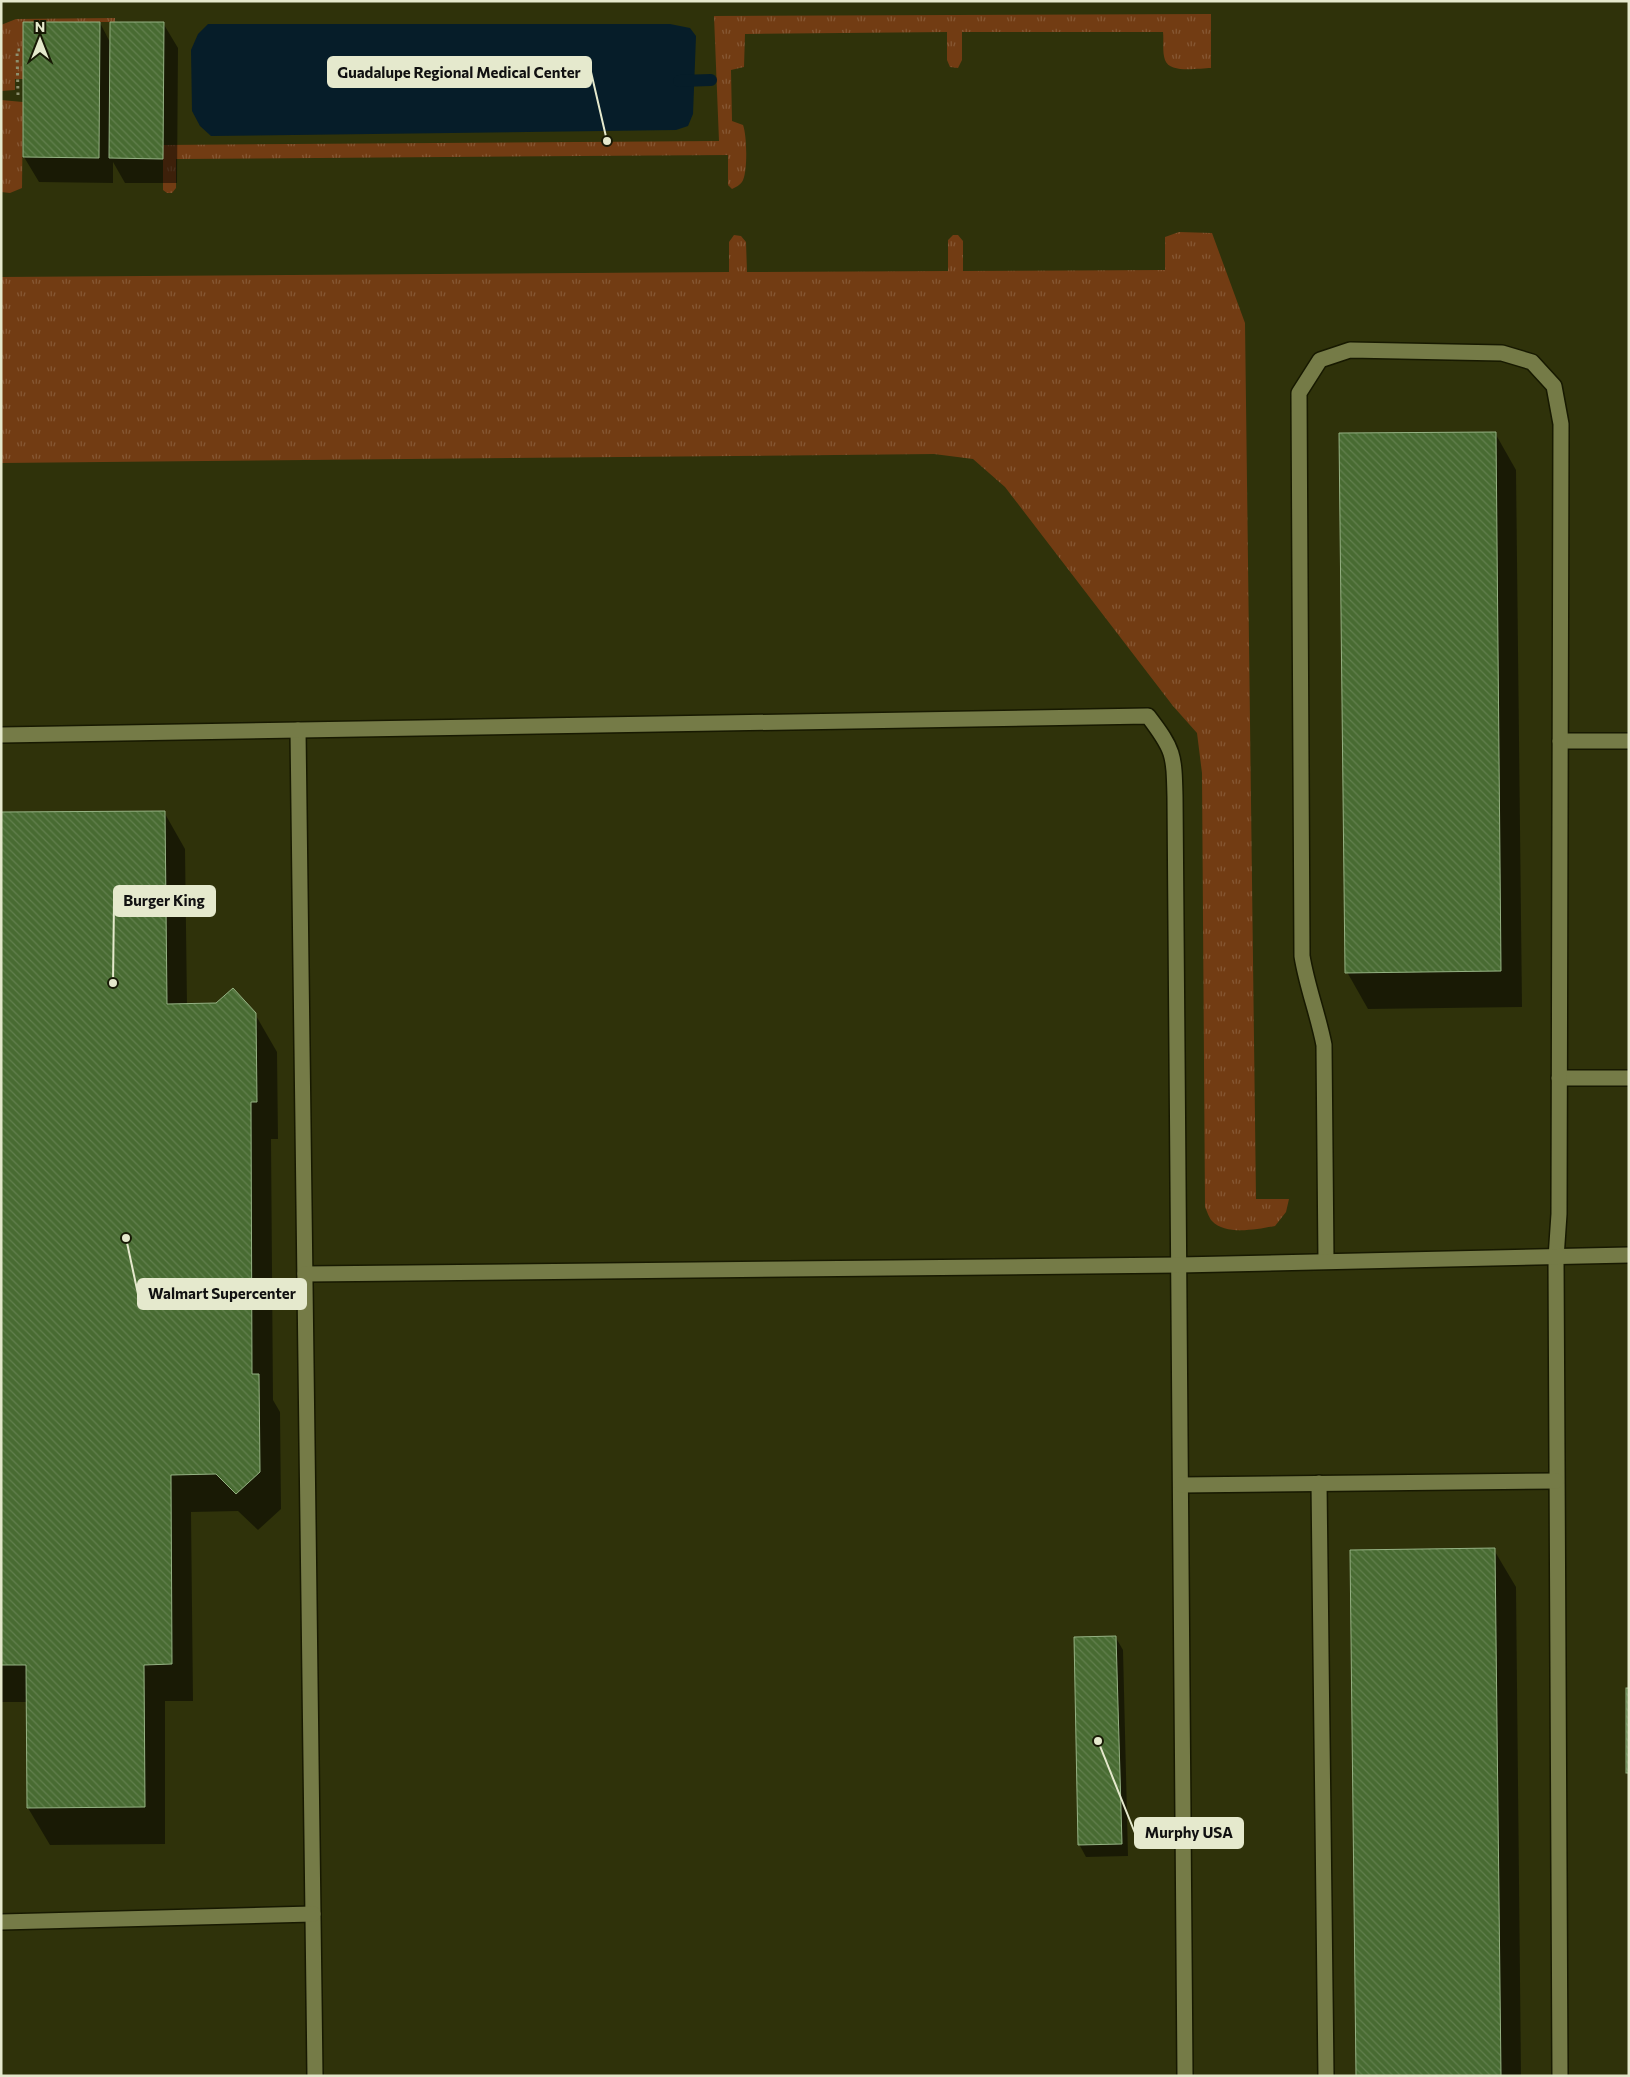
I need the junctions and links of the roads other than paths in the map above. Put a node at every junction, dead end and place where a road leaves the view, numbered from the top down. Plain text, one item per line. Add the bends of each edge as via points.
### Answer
1 (298, 730) junction
2 (1, 735) edge
3 (1560, 741) junction
4 (1629, 741) edge
5 (1559, 1078) junction
6 (1629, 1078) edge
7 (1629, 1255) edge
8 (1556, 1258) junction
9 (1326, 1261) junction
10 (1179, 1265) junction
11 (305, 1274) junction
12 (1556, 1481) junction
13 (1319, 1483) junction
14 (1181, 1485) junction
15 (313, 1914) junction
16 (1, 1922) edge
17 (315, 2076) edge
18 (1185, 2076) edge
19 (1326, 2076) edge
20 (1560, 2076) edge

1 - 2 lane
1 - 10 lane via 1148,716 1169,743 1174,762
1 - 11 lane
3 - 4 lane
3 - 5 lane
3 - 9 lane via 1560,424 1554,386 1532,362 1502,353 1350,350 1320,360 1299,393 1298,437 1302,956 1306,984 1319,1017 1324,1045
5 - 6 lane
5 - 8 lane
7 - 8 lane
8 - 9 lane
8 - 12 lane
9 - 10 lane
10 - 11 lane
10 - 14 lane
11 - 15 lane
12 - 13 lane
12 - 20 lane
13 - 14 lane
13 - 19 lane
14 - 18 lane
15 - 16 lane
15 - 17 lane

